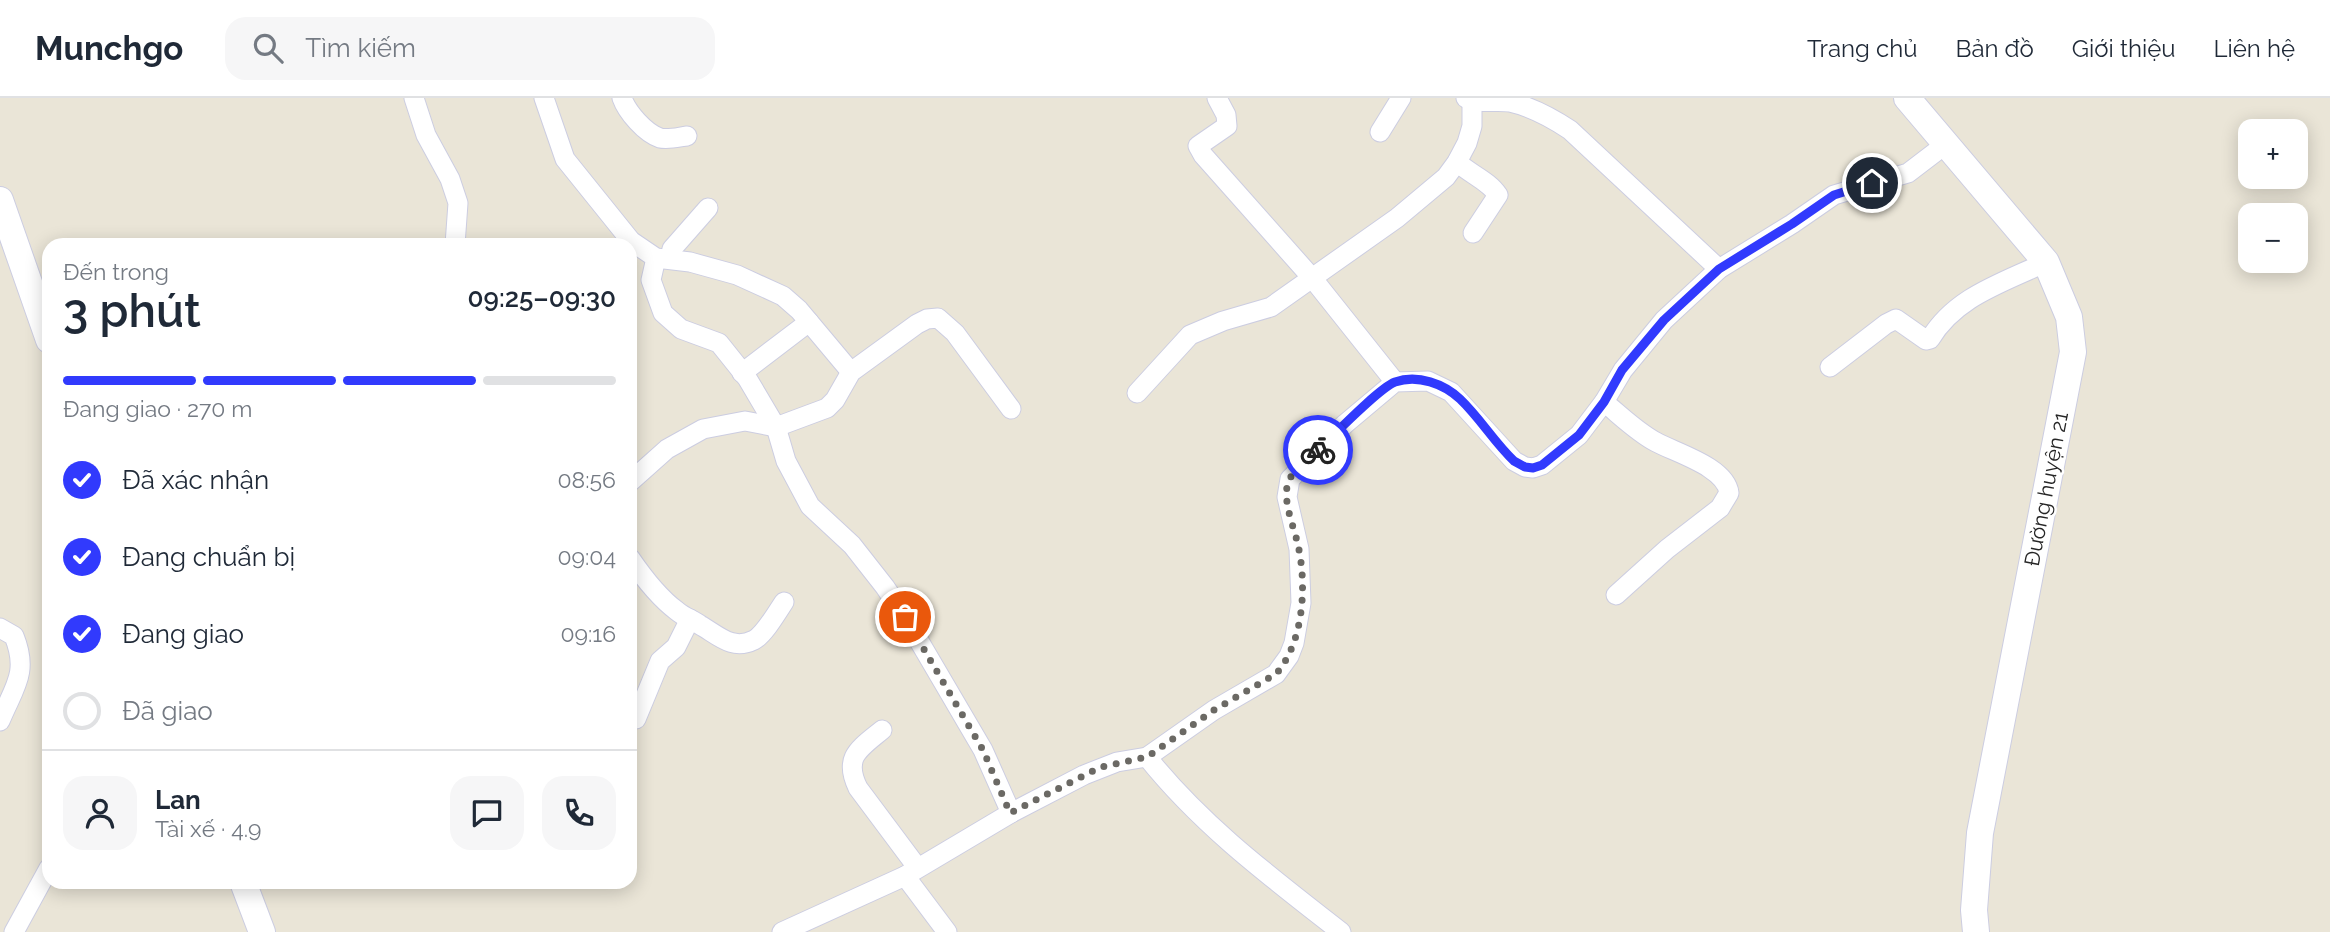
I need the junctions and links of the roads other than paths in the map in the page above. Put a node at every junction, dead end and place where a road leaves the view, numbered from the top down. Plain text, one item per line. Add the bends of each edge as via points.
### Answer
1 (414, 98) edge
2 (544, 98) edge
3 (622, 98) edge
4 (1217, 98) edge
5 (1401, 98) edge
6 (1906, 98) edge
7 (1469, 99) edge
8 (1380, 132) dead end
9 (687, 136) dead end
10 (1946, 144) junction
11 (1457, 162) junction
12 (0, 200) edge
13 (708, 208) dead end
14 (5, 233) edge
15 (1473, 233) dead end
16 (456, 238) edge
17 (628, 238) edge
18 (637, 245) edge
19 (663, 258) junction
20 (2046, 262) junction
21 (1719, 269) junction
22 (1314, 279) junction
23 (809, 322) junction
24 (42, 323) edge
25 (1830, 367) dead end
26 (851, 372) junction
27 (742, 373) junction
28 (1395, 382) junction
29 (1138, 393) dead end
30 (1604, 402) junction
31 (1011, 408) dead end
32 (776, 427) junction
33 (637, 476) edge
34 (637, 567) edge
35 (1616, 595) dead end
36 (784, 602) dead end
37 (690, 619) junction
38 (0, 628) edge
39 (637, 717) edge
40 (0, 721) edge
41 (882, 730) dead end
42 (1147, 757) junction
43 (1010, 813) junction
44 (911, 871) junction
45 (42, 881) edge
46 (246, 889) edge
47 (14, 932) edge
48 (262, 932) edge
49 (782, 932) edge
50 (947, 932) edge
51 (1341, 932) edge
52 (1976, 932) edge

1 - 16 street via 458,203
2 - 17 street via 565,159
3 - 9 street via 632,115 653,134 661,138
4 - 22 street via 1227,126 1198,146
5 - 8 street
6 - 10 street, Đường huyện 21
7 - 11 street via 1472,126
7 - 21 street via 1510,102 1570,130
10 - 20 street, Đường huyện 21
10 - 21 street via 1908,173 1834,195
11 - 15 street via 1498,195
11 - 22 street via 1397,218
12 - 14 street
13 - 19 street
14 - 24 street
18 - 19 street
19 - 23 street via 737,275 771,289
19 - 27 street via 651,280 663,313 681,329 719,343
20 - 25 street via 1965,301 1928,340 1896,319
20 - 52 street, Đường huyện 21 via 2069,317 2073,352 1980,833
21 - 30 street via 1664,320 1622,370
22 - 28 street
22 - 29 street via 1270,307 1190,335
23 - 26 street
23 - 27 street
26 - 31 street via 917,324 937,318 955,333
26 - 32 street via 827,408
27 - 32 street
28 - 30 street via 1428,381 1442,386 1461,400 1514,461 1533,468 1579,435
28 - 42 street via 1345,424 1287,485 1301,586 1294,643 1283,665 1269,679 1214,710
30 - 35 street via 1654,442 1724,479 1729,493 1720,508
32 - 33 street via 745,421 703,429 667,449
32 - 43 street via 786,461 810,506 852,545 886,587 983,750
34 - 37 street via 658,593
36 - 37 street via 757,639 743,643 719,639
37 - 39 street via 676,647 660,661
38 - 40 street via 14,636 22,665
41 - 44 street via 855,753 852,774
42 - 43 street via 1101,767
42 - 51 street via 1186,803 1234,847
43 - 44 street
44 - 49 street
44 - 50 street
45 - 47 street
46 - 48 street

